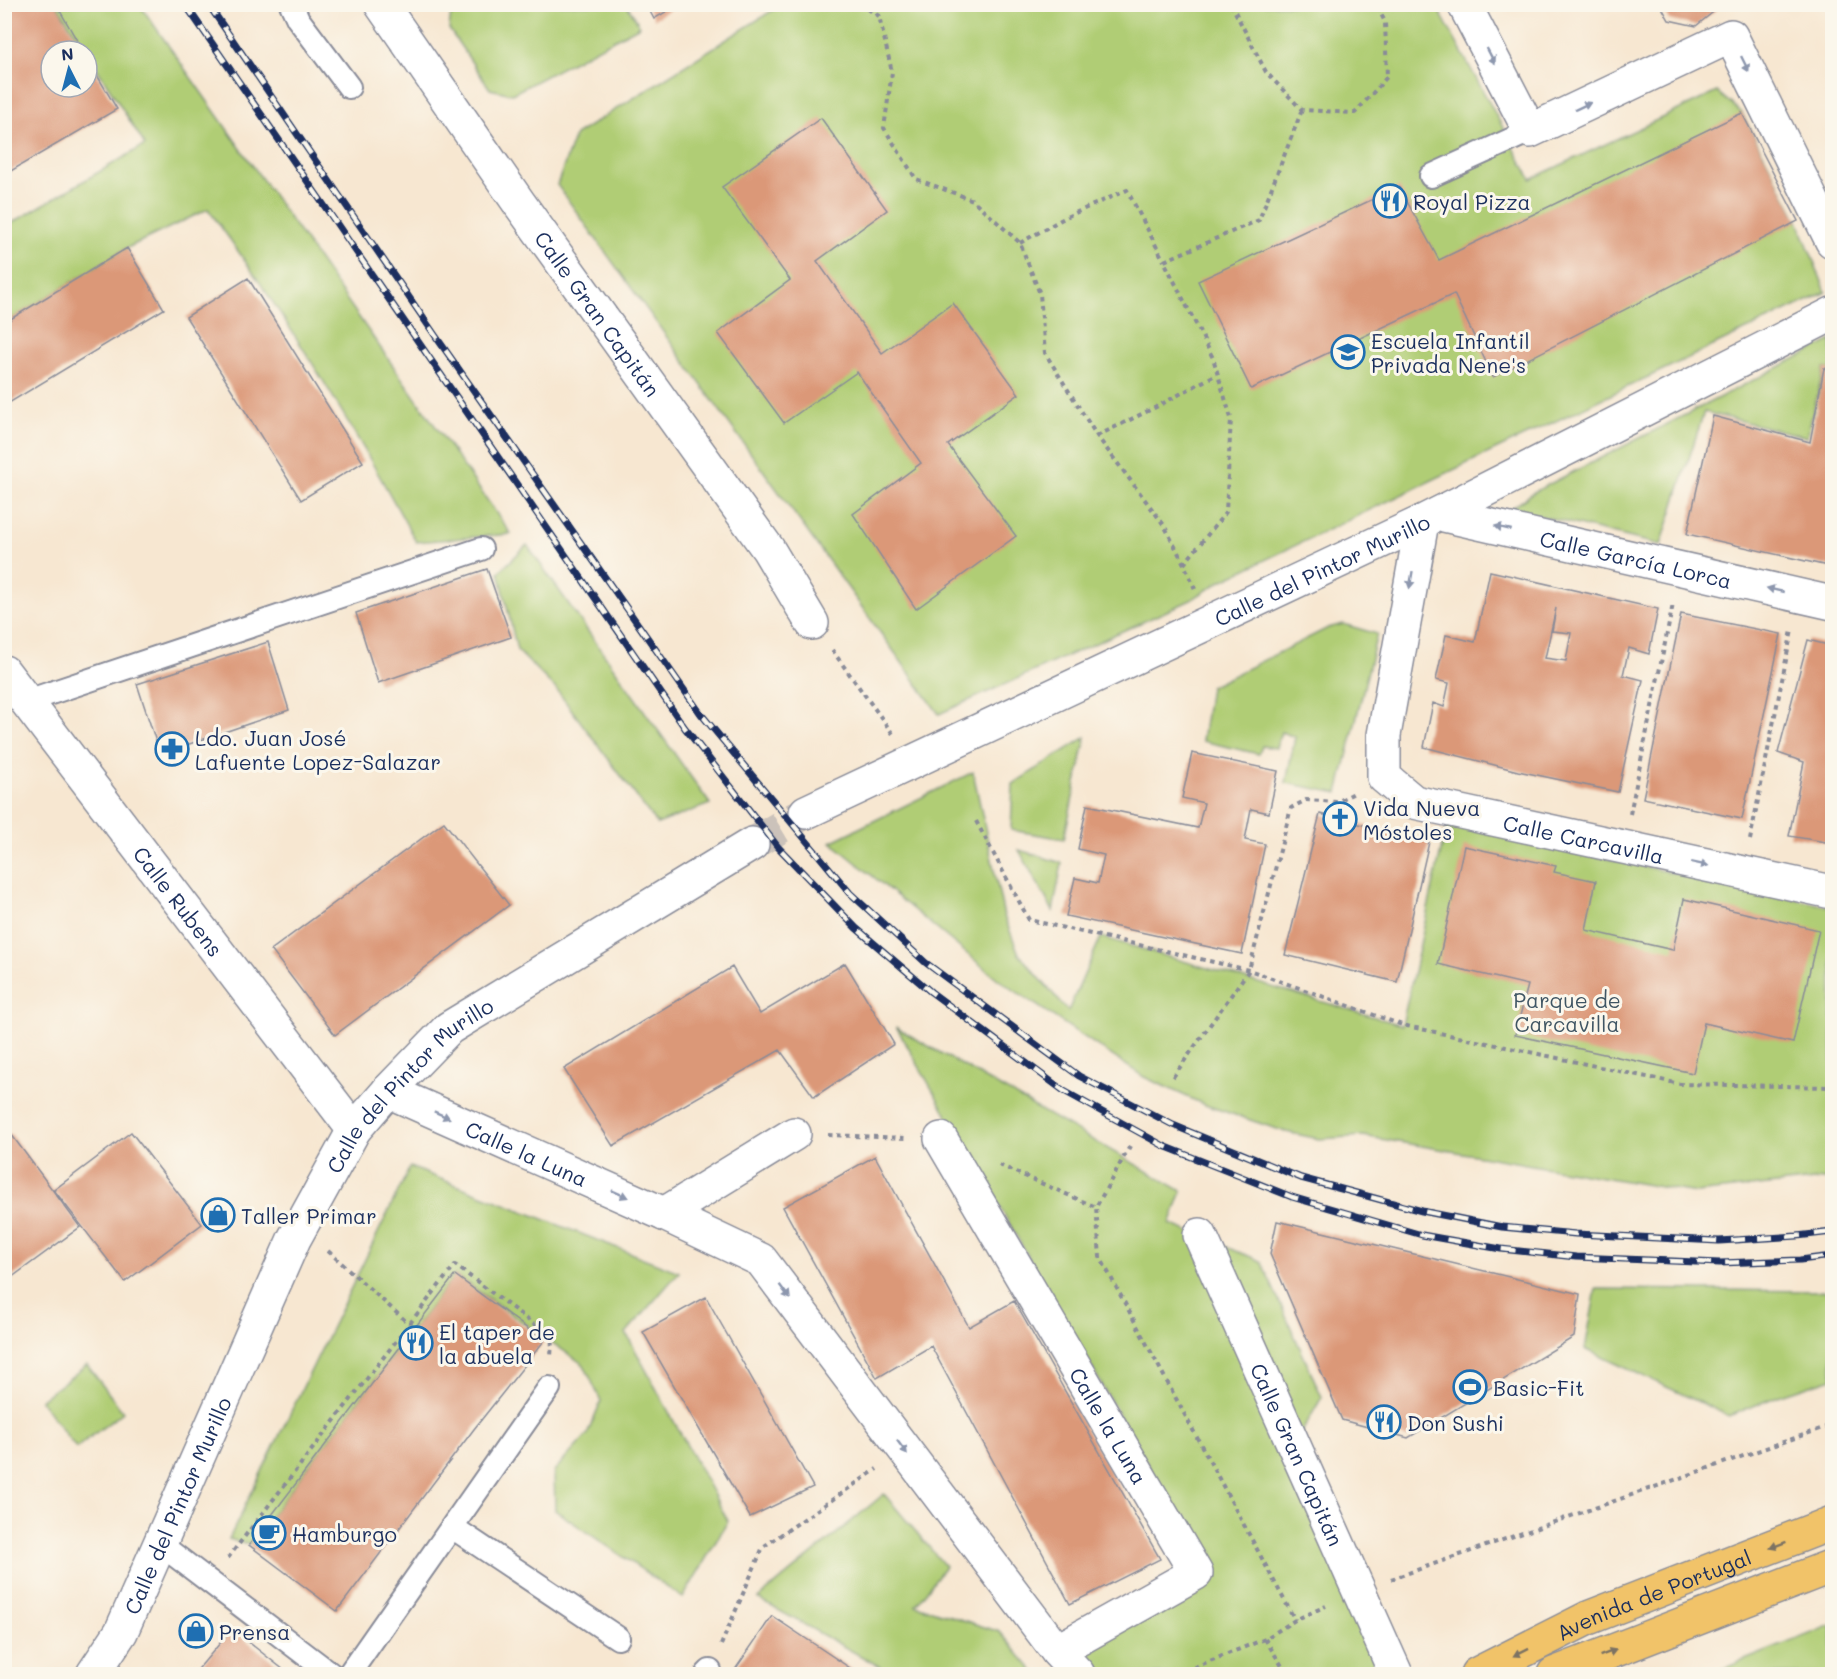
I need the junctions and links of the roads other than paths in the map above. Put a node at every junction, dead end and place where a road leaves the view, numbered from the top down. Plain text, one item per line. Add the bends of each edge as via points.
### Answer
1 (291, 4) edge
2 (381, 4) edge
3 (1464, 4) edge
4 (349, 87) dead end
5 (1530, 131) junction
6 (1431, 176) dead end
7 (1833, 241) edge
8 (1833, 314) edge
9 (1431, 518) junction
10 (482, 549) dead end
11 (1833, 603) edge
12 (812, 623) road end
13 (4, 672) edge
14 (27, 701) junction
15 (806, 812) tunnel mouth
16 (752, 844) tunnel mouth
17 (1833, 892) edge
18 (388, 1091) junction
19 (354, 1130) junction
20 (794, 1134) dead end
21 (941, 1139) dead end
22 (664, 1214) junction
23 (1200, 1235) dead end
24 (549, 1388) road end
25 (1833, 1523) edge
26 (452, 1527) junction
27 (160, 1544) junction
28 (1833, 1566) edge
29 (618, 1638) dead end
30 (1068, 1662) edge
31 (93, 1674) edge
32 (331, 1674) edge
33 (348, 1674) edge
34 (1396, 1674) edge
35 (1477, 1674) edge
36 (1554, 1674) edge

1 - 4 lane
2 - 12 street, Calle Gran Capitán via 768,549
3 -> 5 street
5 - 6 lane
5 -> 7 street via 1731,36
8 - 9 street, Calle del Pintor Murillo
11 -> 9 street, Calle García Lorca
9 - 15 street, Calle del Pintor Murillo
9 -> 17 street, Calle Carcavilla via 1384,735 1384,777 1414,802
10 - 14 lane
13 - 14 street, Calle Rubens
14 - 19 street, Calle Rubens
16 - 18 street, Calle del Pintor Murillo via 449,1028
18 - 19 street, Calle del Pintor Murillo
18 -> 22 street, Calle la Luna
19 - 27 street, Calle del Pintor Murillo via 301,1227
20 - 22 street
21 - 30 street, Calle la Luna via 1196,1573
22 -> 30 street, Calle la Luna via 760,1260
23 - 34 street, Calle Gran Capitán
24 - 26 lane
25 -> 35 main road, Avenida de Portugal via 1588,1618
26 - 29 lane
26 - 33 lane
27 - 31 street, Calle del Pintor Murillo via 121,1632
27 - 32 lane
36 -> 28 main road, Avenida de Portugal

